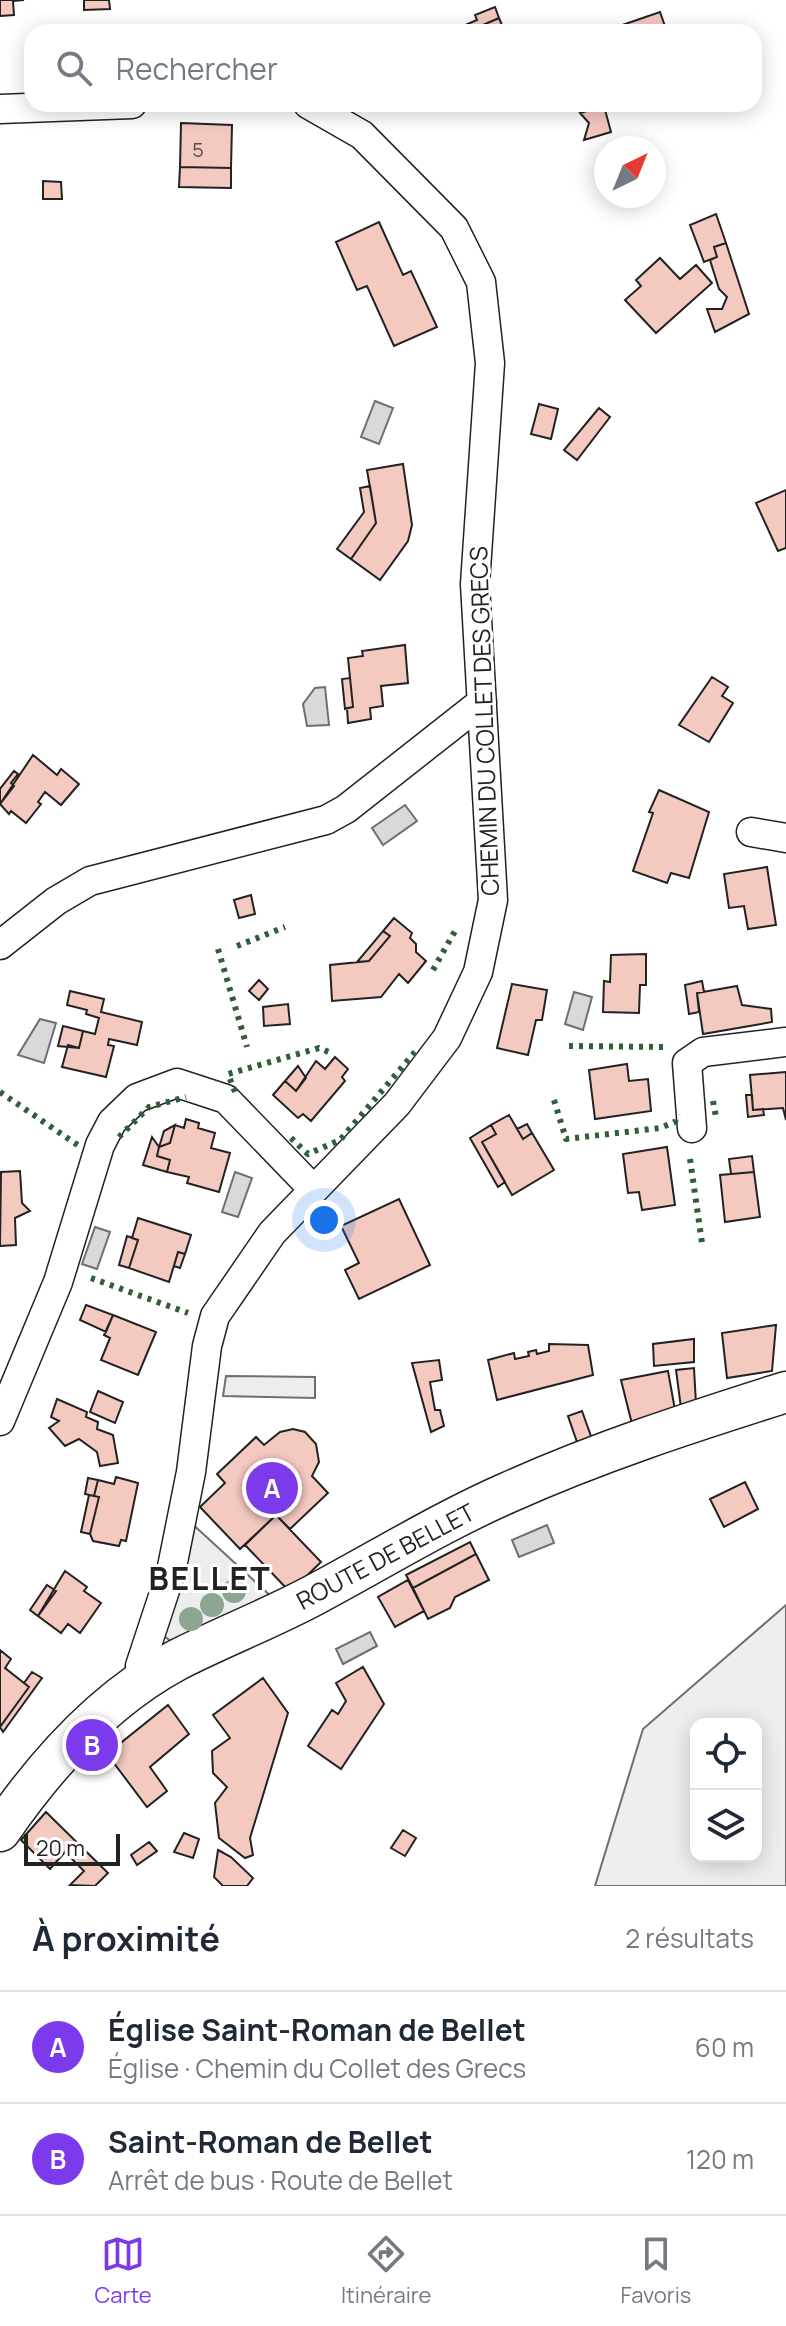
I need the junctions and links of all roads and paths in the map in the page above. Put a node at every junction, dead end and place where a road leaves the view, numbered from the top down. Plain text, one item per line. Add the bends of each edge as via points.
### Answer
1 (24, 108) edge
2 (0, 109) edge
3 (322, 112) edge
4 (482, 702) junction
5 (751, 832) dead end
6 (786, 838) edge
7 (0, 945) edge
8 (786, 1042) edge
9 (692, 1128) dead end
10 (313, 1189) junction
11 (786, 1392) edge
12 (0, 1421) edge
13 (145, 1680) junction
14 (0, 1831) edge

1 - 2 street
3 - 4 street, CHEMIN DU COLLET DES GRECS via 362,135 454,228 481,282 490,363 475,584
4 - 7 street via 326,820 90,881
4 - 10 street, CHEMIN DU COLLET DES GRECS via 493,900 478,972 426,1070
5 - 6 street
8 - 9 street via 703,1052 687,1063
10 - 12 street via 226,1099 177,1083 137,1098 112,1122 100,1145 58,1282
10 - 13 street, CHEMIN DU COLLET DES GRECS via 272,1233 215,1316 174,1557 140,1666
11 - 13 main road, ROUTE DE BELLET via 631,1441 505,1494
13 - 14 main road, ROUTE DE BELLET via 111,1705 60,1756

